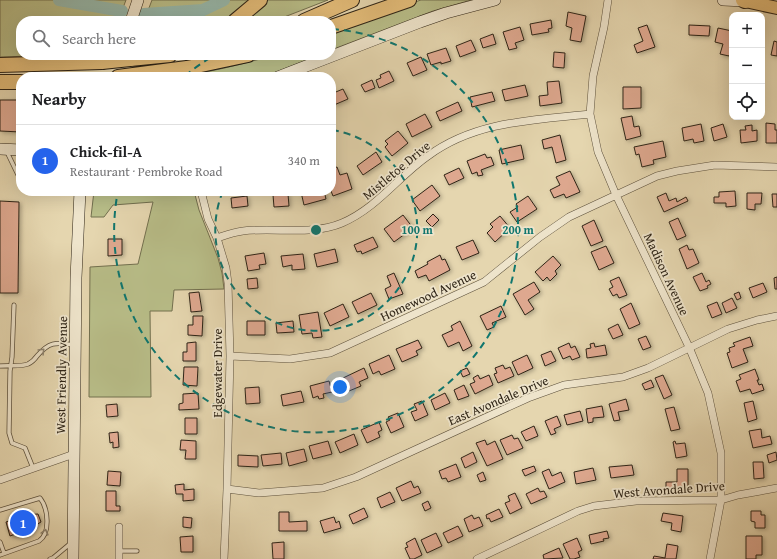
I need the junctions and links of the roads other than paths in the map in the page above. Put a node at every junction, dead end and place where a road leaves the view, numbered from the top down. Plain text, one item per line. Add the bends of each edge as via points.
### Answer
1 (138, 0) edge
2 (260, 0) edge
3 (352, 0) edge
4 (383, 0) edge
5 (410, 0) edge
6 (495, 0) edge
7 (608, 0) edge
8 (723, 0) edge
9 (744, 0) edge
10 (777, 8) edge
11 (133, 16) edge
12 (241, 16) edge
13 (315, 16) edge
14 (336, 24) edge
15 (336, 25) edge
16 (336, 55) edge
17 (114, 60) edge
18 (130, 60) edge
19 (225, 60) edge
20 (322, 60) edge
21 (0, 65) edge
22 (117, 72) edge
23 (159, 72) edge
24 (291, 72) edge
25 (0, 82) edge
26 (16, 82) edge
27 (590, 114) junction
28 (3, 149) edge
29 (16, 150) edge
30 (777, 167) edge
31 (16, 171) edge
32 (616, 195) junction
33 (80, 196) edge
34 (202, 196) edge
35 (217, 238) junction
36 (14, 305) dead end
37 (777, 316) edge
38 (76, 345) junction
39 (689, 347) junction
40 (230, 356) junction
41 (11, 365) junction
42 (0, 366) edge
43 (74, 454) junction
44 (33, 468) junction
45 (0, 480) edge
46 (777, 488) edge
47 (227, 489) junction
48 (721, 500) junction
49 (0, 510) edge
50 (119, 528) dead end
51 (73, 541) junction
52 (0, 542) edge
53 (137, 551) dead end
54 (2, 554) edge
55 (119, 555) edge
56 (51, 558) edge
57 (58, 559) edge
58 (73, 559) edge
59 (224, 559) edge
60 (477, 559) edge
61 (710, 559) edge

1 - 11 main road
2 - 12 highway
3 - 13 highway
4 - 14 highway
5 - 15 highway
6 - 16 main road via 420,22
7 - 27 street, Madison Avenue via 593,76
8 - 9 main road
9 - 10 main road
17 - 21 highway, bridge
18 - 22 main road
19 - 23 highway
20 - 24 main road
25 - 26 highway
27 - 32 street, Madison Avenue via 598,152
27 - 35 street, Mistletoe Drive via 505,124 460,137 428,156 363,212 341,223 314,230 243,231
28 - 29 main road
28 - 31 lane
30 - 32 street, Homewood Avenue via 715,165 677,171 657,176
32 - 39 street, Madison Avenue
32 - 40 street, Homewood Avenue via 569,217 484,282 330,353 290,358
33 - 38 main road, West Friendly Avenue
34 - 35 street, Edgewater Drive via 208,219
35 - 40 street, Edgewater Drive via 228,283
36 - 41 lane
37 - 39 street, East Avondale Drive via 728,329
41 -> 38 lane via 29,363 49,344 56,342
38 - 43 main road, West Friendly Avenue
39 - 47 street, East Avondale Drive via 648,368 623,377 564,386 528,398 356,477 324,488 259,493
39 - 48 street, Madison Avenue via 708,393 713,416 720,453
40 - 47 street, Edgewater Drive
41 - 42 lane
41 - 44 lane via 9,433 12,443 25,448
43 - 44 street
43 - 51 main road, West Friendly Avenue
44 - 45 street
46 - 48 street, West Avondale Drive
47 - 59 street, Edgewater Drive
48 - 60 street, West Avondale Drive via 636,501 594,506 578,511
48 - 61 street, Madison Avenue
54 -> 49 lane via 43,538 47,519 40,498
50 - 55 street
51 - 56 lane
51 - 58 main road, West Friendly Avenue
52 - 54 lane
53 - 55 lane
56 - 57 lane

